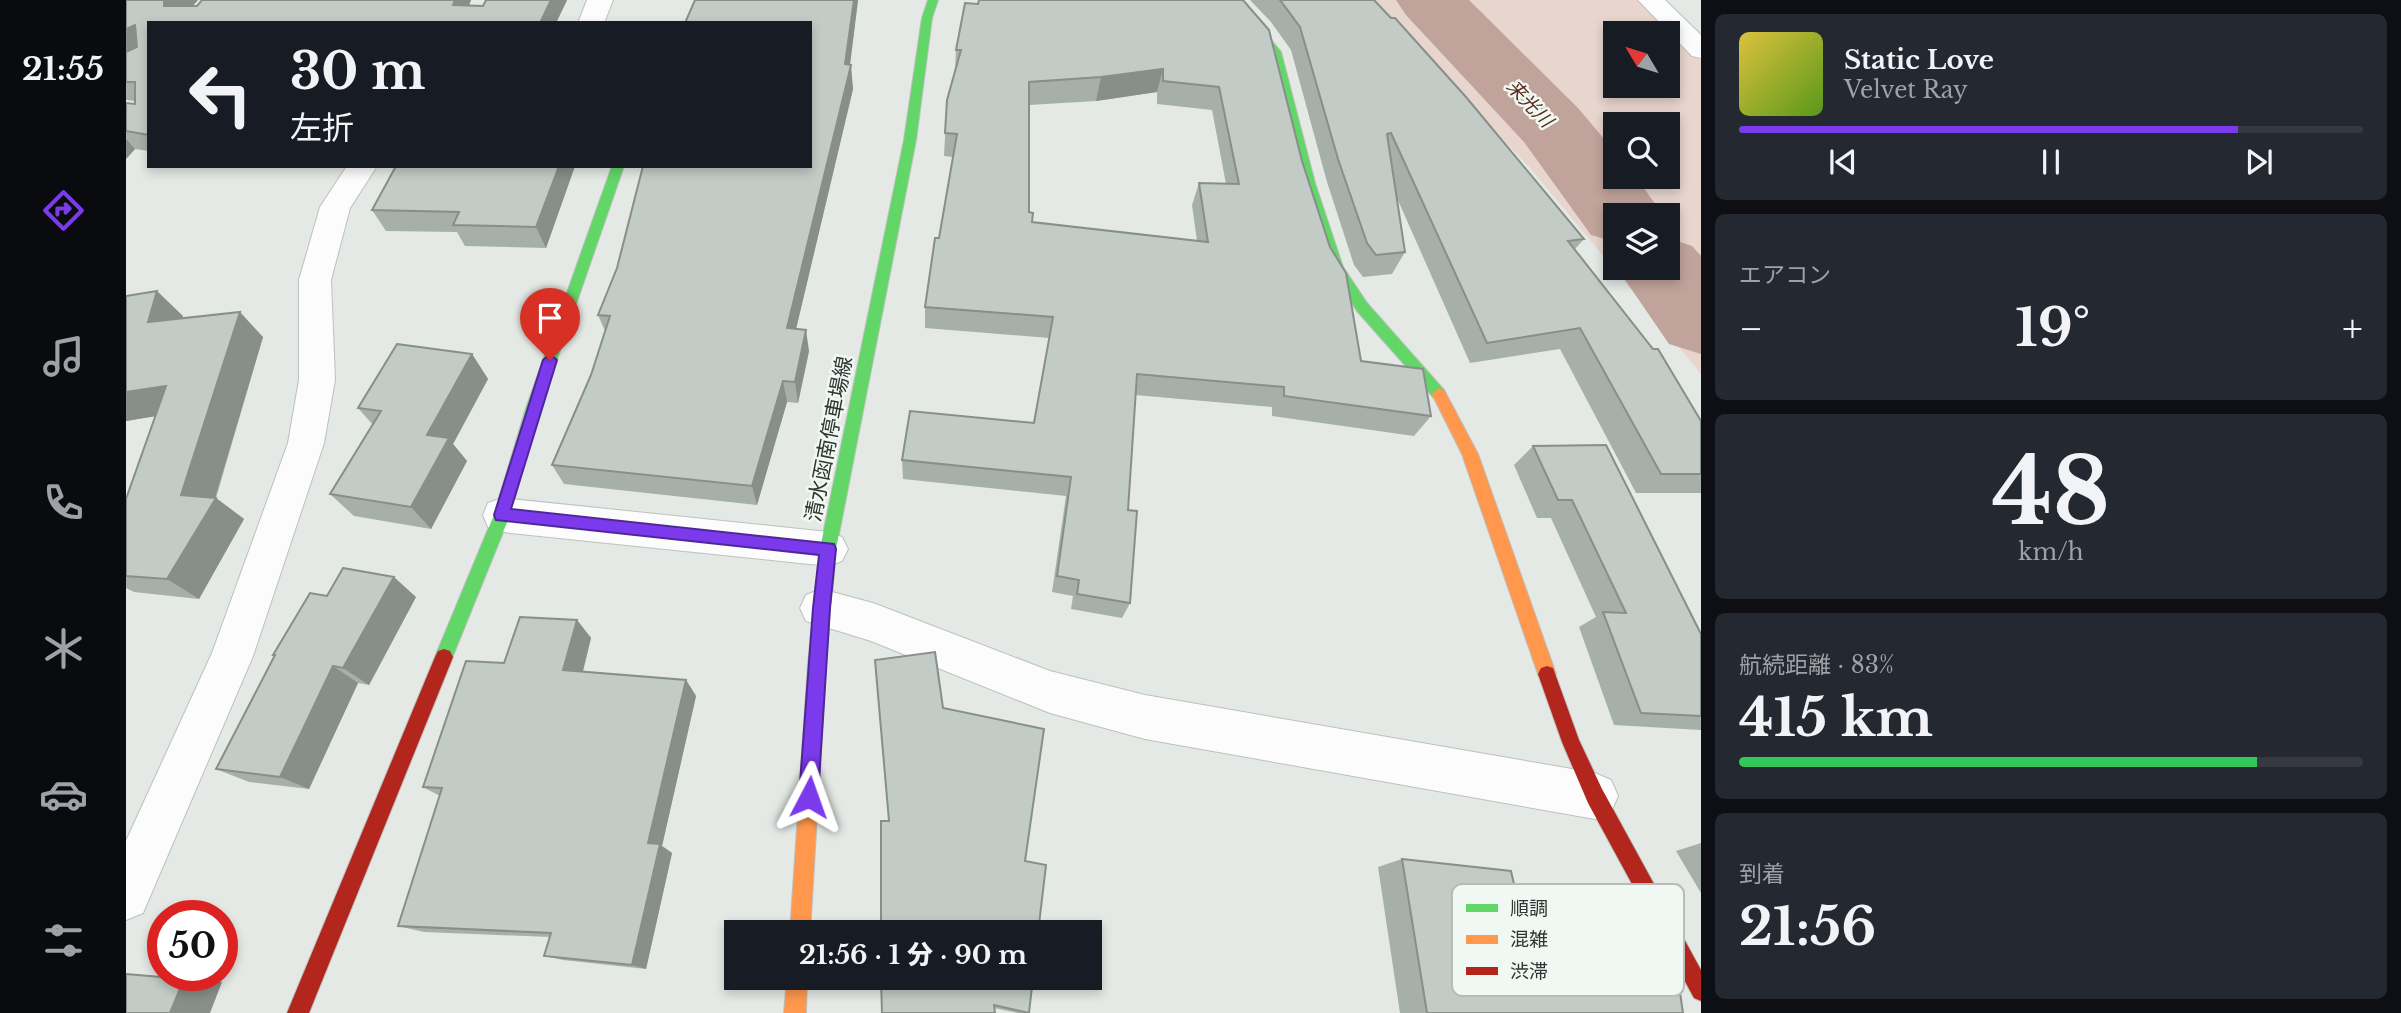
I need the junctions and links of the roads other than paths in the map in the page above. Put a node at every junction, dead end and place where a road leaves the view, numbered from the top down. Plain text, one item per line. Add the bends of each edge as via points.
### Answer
1 (600, 0) edge
2 (933, 0) edge
3 (1232, 0) edge
4 (1651, 0) edge
5 (592, 21) edge
6 (1701, 50) edge
7 (361, 168) edge
8 (617, 168) edge
9 (502, 515) junction
10 (828, 549) junction
11 (821, 608) junction
12 (1595, 796) junction
13 (140, 840) edge
14 (1643, 884) edge
15 (126, 896) edge
16 (801, 920) edge
17 (1684, 960) edge
18 (796, 990) edge
19 (1701, 991) edge
20 (298, 1013) edge
21 (795, 1013) edge

1 - 5 street
2 - 10 street, 清水函南停車場線 via 910,140
3 - 12 street via 1276,52 1309,183 1337,268 1362,307 1440,395 1470,454 1571,742
4 - 6 street
7 - 13 street via 335,207 315,280 317,380 306,443 232,656
8 - 9 street via 533,408
9 - 10 street
9 - 20 street
10 - 11 street, 清水函南停車場線
11 - 12 street via 873,622 1050,692 1145,717
11 - 16 street, 清水函南停車場線
12 - 14 street
13 - 15 street
17 - 19 street
18 - 21 street

